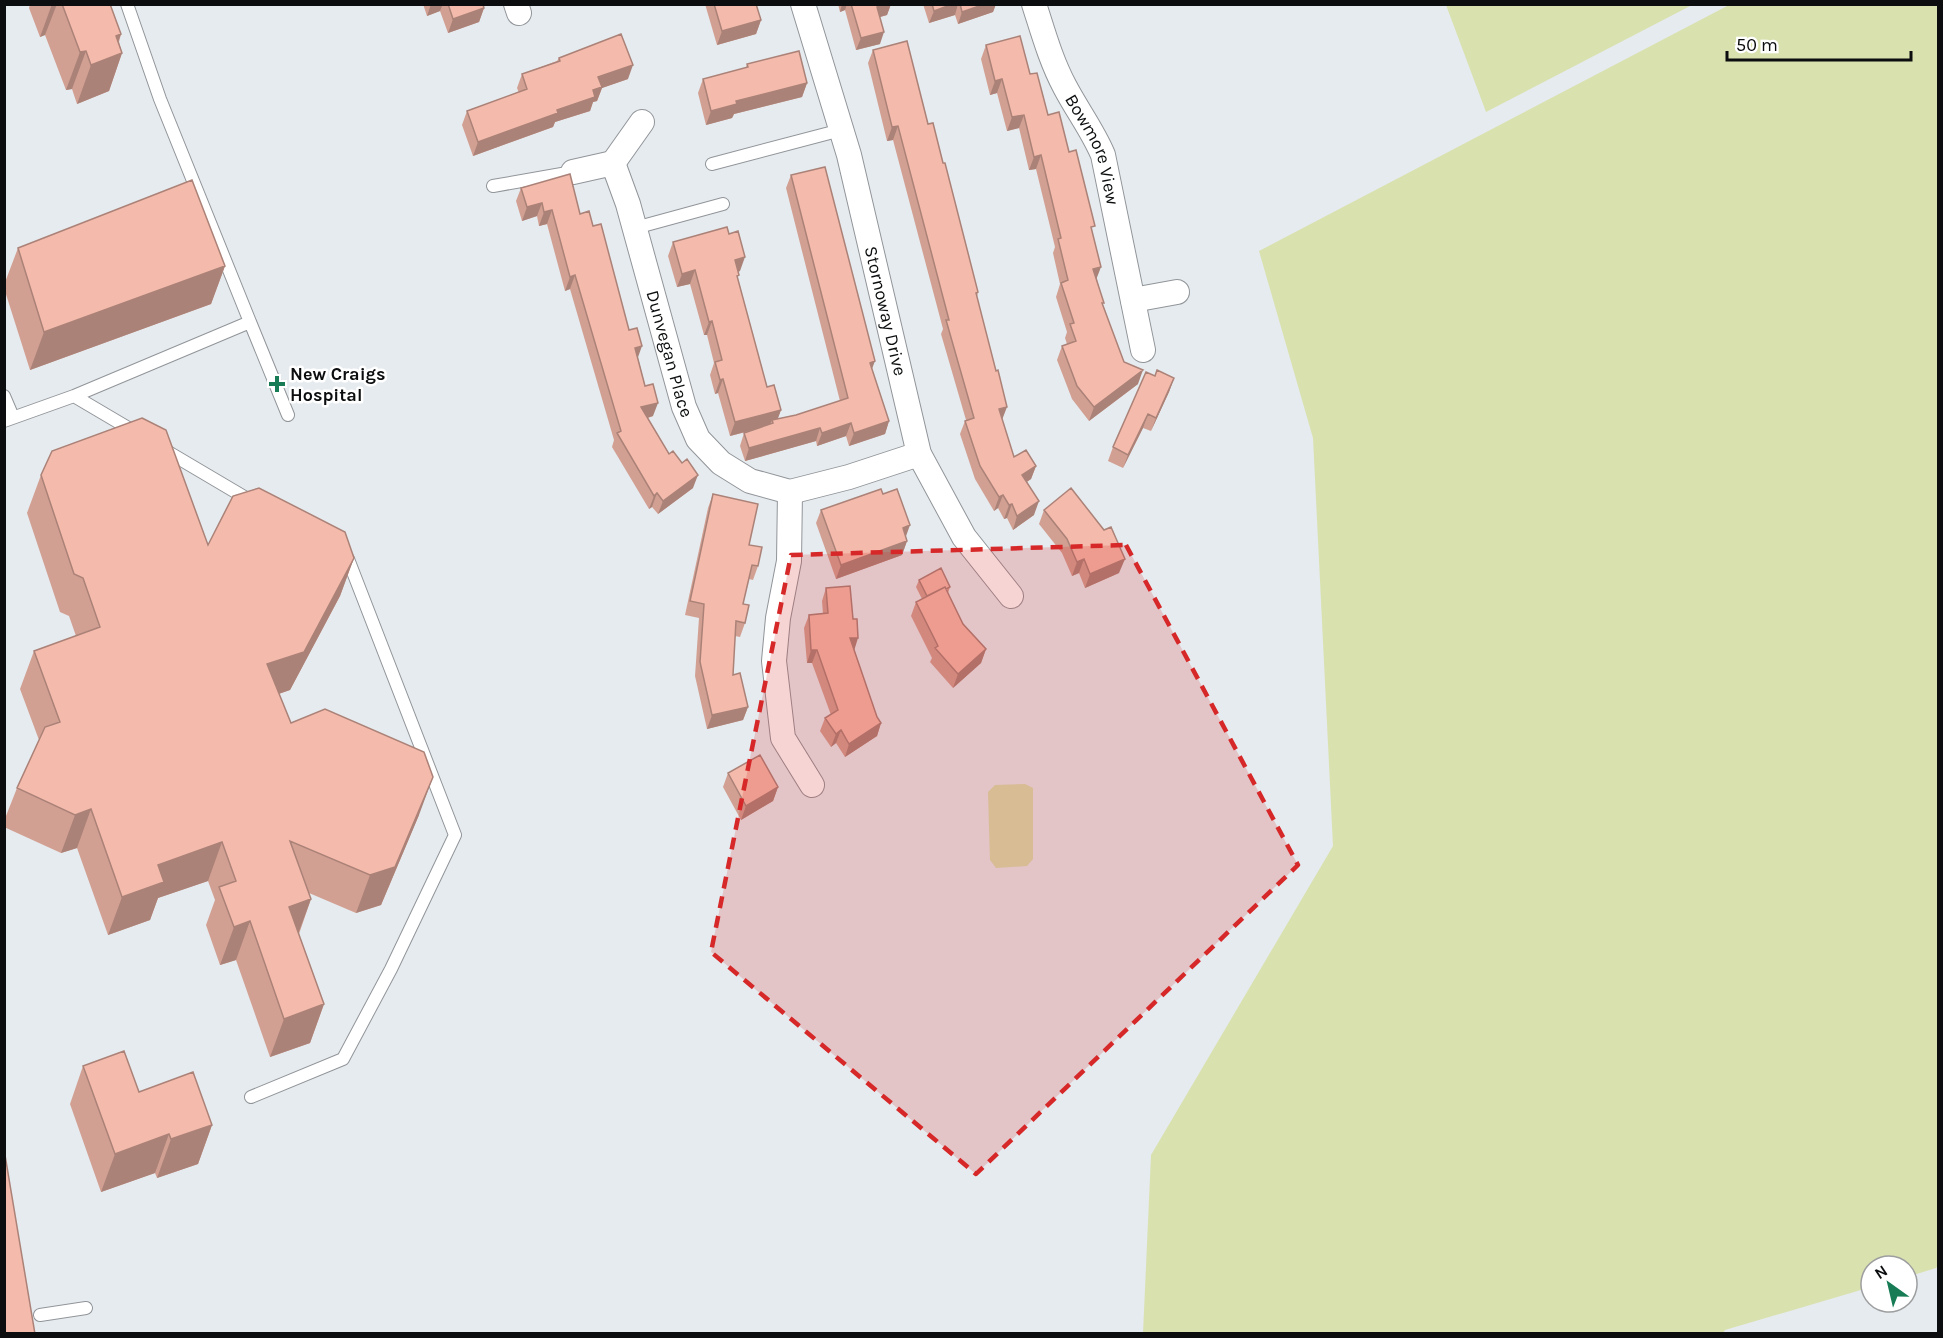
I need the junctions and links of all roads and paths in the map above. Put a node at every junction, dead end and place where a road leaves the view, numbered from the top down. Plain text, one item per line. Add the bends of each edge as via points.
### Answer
1 (127, 4) edge
2 (803, 4) edge
3 (1034, 4) edge
4 (642, 122) dead end
5 (841, 129) junction
6 (613, 163) junction
7 (712, 165) dead end
8 (573, 172) joint
9 (493, 186) dead end
10 (723, 204) dead end
11 (635, 228) junction
12 (1177, 292) dead end
13 (1133, 300) junction
14 (250, 322) junction
15 (1143, 350) dead end
16 (4, 396) edge
17 (74, 396) junction
18 (288, 415) dead end
19 (9, 419) edge
20 (919, 454) junction
21 (790, 492) junction
22 (267, 510) edge
23 (327, 547) edge
24 (1011, 596) dead end
25 (812, 785) dead end
26 (251, 1097) dead end
27 (86, 1308) dead end
28 (40, 1315) dead end

1 - 14 lane via 160,99
2 - 5 street, Stornoway Drive
3 - 13 street, Bowmore View via 1054,65 1103,155
4 - 6 street
5 - 7 lane
5 - 20 street, Stornoway Drive
6 - 8 street
6 - 11 street, Dunvegan Place
8 - 9 lane
10 - 11 lane
11 - 21 street, Dunvegan Place via 684,407 698,439 721,463 750,481
12 - 13 street
13 - 15 street, Bowmore View
14 - 17 lane
14 - 18 lane
16 - 19 lane
17 - 19 lane
17 - 22 lane
20 - 21 street, Dunvegan Place
20 - 24 street, Stornoway Drive via 964,537
21 - 25 street via 789,561 774,661 783,738
23 - 26 lane via 348,559 455,835 392,969 344,1059
27 - 28 lane

